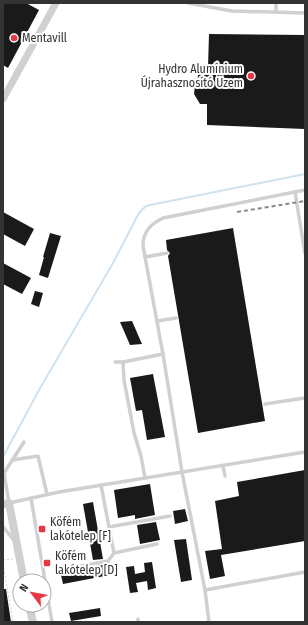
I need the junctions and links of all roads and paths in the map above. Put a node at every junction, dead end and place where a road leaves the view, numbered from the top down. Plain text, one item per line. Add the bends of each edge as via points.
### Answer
1 (56, 3) edge
2 (188, 3) edge
3 (276, 3) edge
4 (276, 12) junction
5 (305, 13) edge
6 (3, 99) edge
7 (305, 190) edge
8 (295, 192) junction
9 (166, 253) dead end
10 (305, 254) edge
11 (145, 257) junction
12 (176, 318) dead end
13 (157, 321) junction
14 (163, 354) junction
15 (115, 362) dead end
16 (123, 362) junction
17 (305, 398) edge
18 (265, 404) dead end
19 (24, 442) dead end
20 (305, 452) edge
21 (12, 460) junction
22 (223, 466) junction
23 (182, 472) junction
24 (4, 473) edge
25 (224, 476) dead end
26 (145, 478) junction
27 (101, 485) junction
28 (47, 494) junction
29 (31, 498) junction
30 (6, 504) edge
31 (170, 516) dead end
32 (3, 527) edge
33 (109, 527) junction
34 (15, 541) junction
35 (157, 544) dead end
36 (114, 553) junction
37 (13, 558) dead end
38 (3, 560) edge
39 (108, 561) junction
40 (3, 564) edge
41 (60, 570) dead end
42 (305, 572) edge
43 (22, 573) edge
44 (111, 574) dead end
45 (205, 590) junction
46 (13, 622) edge
47 (52, 622) edge
48 (209, 622) edge

1 - 6 street
2 - 4 lane via 232,11
3 - 4 lane
4 - 5 lane
7 - 8 lane
8 - 10 lane
8 - 11 lane via 163,218 152,224 143,236
9 - 11 lane
11 - 13 lane
12 - 13 lane
13 - 14 lane
14 - 16 lane
14 - 23 lane
15 - 16 lane
16 - 26 lane via 134,433
17 - 18 lane
19 - 21 lane
20 - 22 lane
21 - 24 lane
21 - 28 lane via 38,456
22 - 23 lane
22 - 25 lane
23 - 26 lane
23 - 45 lane
24 - 30 lane
26 - 27 lane
27 - 28 lane
27 - 33 lane
28 - 29 lane
29 - 30 lane
29 - 47 lane
30 - 34 street
31 - 33 lane
32 - 34 lane
33 - 36 lane
34 - 43 street
35 - 36 lane
36 - 39 lane
37 - 38 path
39 - 41 lane
39 - 44 lane
40 - 46 path
42 - 45 lane
45 - 48 lane

